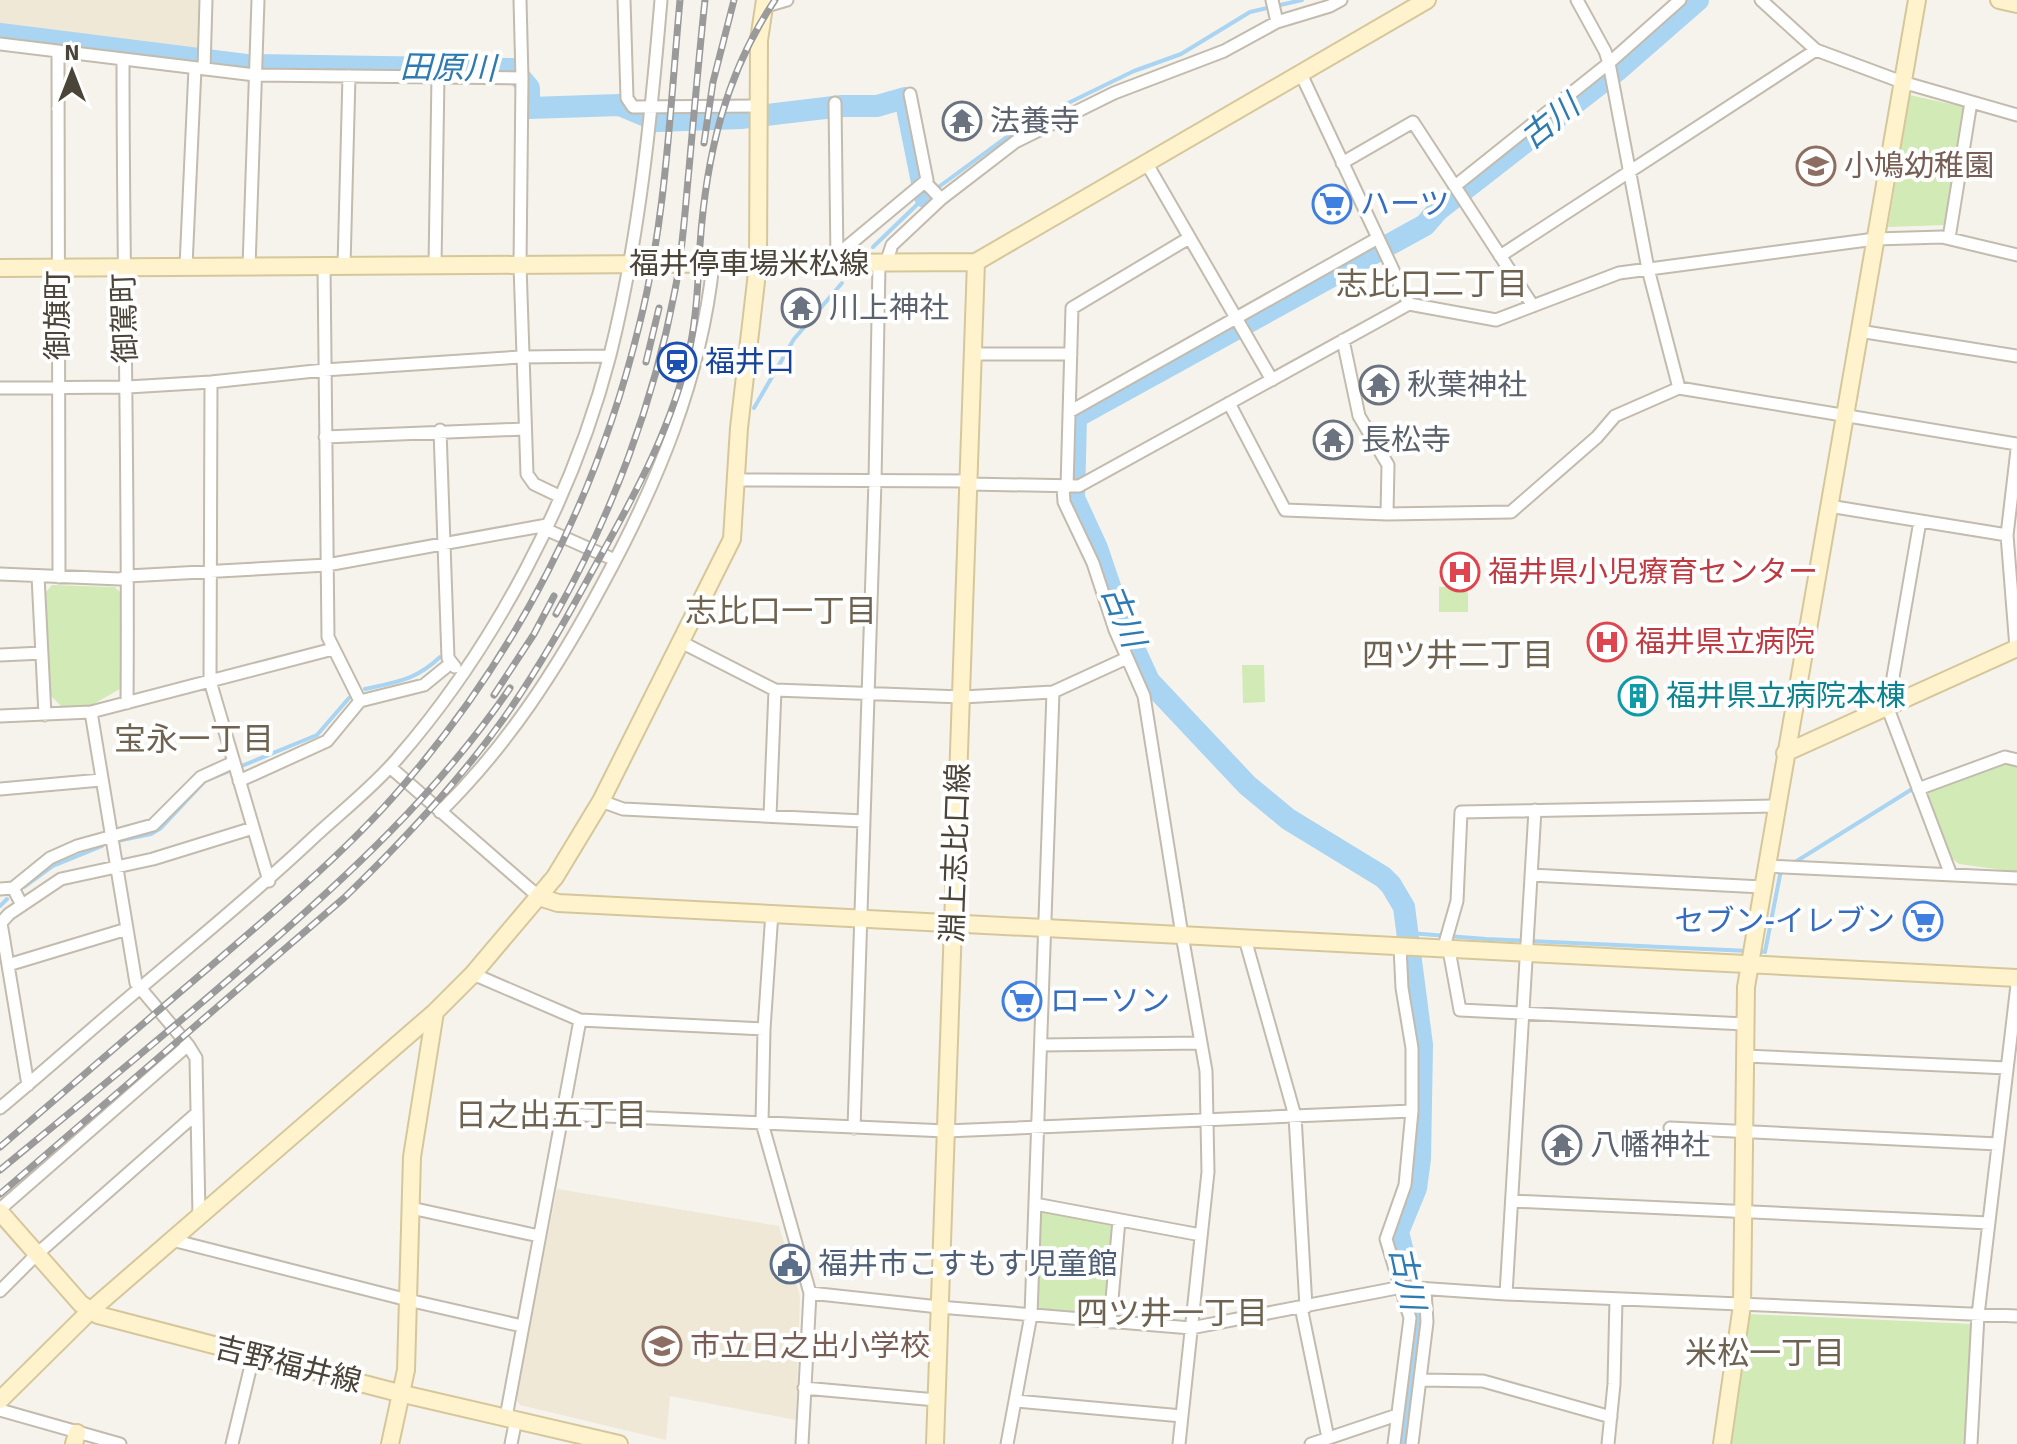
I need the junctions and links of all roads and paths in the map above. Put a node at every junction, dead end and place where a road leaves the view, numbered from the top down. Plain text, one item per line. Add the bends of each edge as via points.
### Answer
1 (206, 0) edge
2 (258, 0) edge
3 (520, 0) edge
4 (624, 0) edge
5 (661, 0) edge
6 (787, 0) edge
7 (1272, 0) edge
8 (1341, 0) edge
9 (1427, 0) edge
10 (1577, 0) edge
11 (1680, 0) edge
12 (1761, 0) edge
13 (1917, 0) edge
14 (1999, 0) edge
15 (764, 4) edge
16 (2017, 4) edge
17 (1277, 22) junction
18 (0, 44) edge
19 (1816, 50) junction
20 (58, 52) junction
21 (123, 60) junction
22 (1609, 63) junction
23 (200, 68) junction
24 (1301, 74) junction
25 (255, 75) junction
26 (349, 76) junction
27 (438, 76) junction
28 (522, 78) junction
29 (1902, 82) junction
30 (910, 94) dead end
31 (1971, 102) junction
32 (835, 103) dead end
33 (758, 106) junction
34 (651, 109) junction
35 (2017, 115) edge
36 (1342, 163) junction
37 (1147, 164) junction
38 (1630, 173) junction
39 (926, 184) junction
40 (1455, 186) junction
41 (940, 198) junction
42 (1189, 238) junction
43 (1378, 238) junction
44 (1949, 238) junction
45 (1875, 239) junction
46 (2017, 255) edge
47 (1500, 256) junction
48 (837, 259) junction
49 (976, 262) junction
50 (713, 264) junction
51 (758, 264) junction
52 (882, 264) junction
53 (435, 265) junction
54 (520, 265) junction
55 (628, 265) junction
56 (186, 266) junction
57 (324, 266) junction
58 (344, 266) junction
59 (249, 267) junction
60 (0, 268) edge
61 (58, 268) junction
62 (123, 268) junction
63 (1648, 269) junction
64 (1409, 304) junction
65 (1533, 306) junction
66 (1236, 318) junction
67 (1859, 331) junction
68 (1343, 340) junction
69 (974, 354) junction
70 (1071, 354) junction
71 (609, 356) junction
72 (2017, 356) edge
73 (521, 357) junction
74 (324, 370) junction
75 (1272, 380) junction
76 (211, 382) junction
77 (59, 387) junction
78 (128, 387) junction
79 (0, 388) edge
80 (1679, 388) junction
81 (1229, 403) junction
82 (1069, 412) junction
83 (1845, 415) junction
84 (524, 429) junction
85 (440, 430) junction
86 (325, 437) junction
87 (2017, 444) edge
88 (2017, 450) edge
89 (736, 480) junction
90 (875, 481) junction
91 (970, 482) junction
92 (1065, 487) junction
93 (559, 496) junction
94 (1829, 506) junction
95 (1387, 514) junction
96 (1920, 521) junction
97 (546, 527) junction
98 (2007, 535) junction
99 (445, 543) junction
100 (615, 560) junction
101 (327, 565) junction
102 (211, 571) junction
103 (0, 574) edge
104 (38, 576) junction
105 (128, 576) junction
106 (59, 577) junction
107 (681, 642) junction
108 (2016, 648) edge
109 (333, 649) junction
110 (42, 653) junction
111 (0, 655) edge
112 (1127, 658) junction
113 (451, 663) junction
114 (462, 675) junction
115 (210, 681) junction
116 (775, 690) junction
117 (1053, 692) junction
118 (868, 693) junction
119 (962, 697) junction
120 (360, 701) junction
121 (127, 703) junction
122 (1887, 706) junction
123 (91, 712) junction
124 (45, 715) junction
125 (0, 716) edge
126 (1785, 753) junction
127 (2017, 760) edge
128 (234, 762) junction
129 (390, 767) junction
130 (101, 780) junction
131 (239, 781) junction
132 (0, 789) edge
133 (1918, 789) junction
134 (601, 801) junction
135 (1775, 806) junction
136 (1535, 810) junction
137 (440, 812) junction
138 (770, 816) junction
139 (863, 821) junction
140 (253, 828) junction
141 (110, 835) junction
142 (115, 866) junction
143 (1765, 866) junction
144 (1531, 875) junction
145 (1951, 875) junction
146 (2017, 878) edge
147 (269, 881) junction
148 (1762, 887) junction
149 (6, 889) edge
150 (539, 897) junction
151 (22, 905) junction
152 (772, 912) junction
153 (860, 918) junction
154 (0, 923) edge
155 (953, 923) junction
156 (1045, 928) junction
157 (127, 929) junction
158 (1182, 935) junction
159 (1245, 939) junction
160 (1400, 947) junction
161 (1446, 950) junction
162 (1527, 954) junction
163 (8, 965) junction
164 (1749, 966) junction
165 (473, 974) junction
166 (2017, 978) edge
167 (2017, 985) edge
168 (139, 989) junction
169 (435, 1012) junction
170 (1523, 1013) junction
171 (580, 1020) junction
172 (1745, 1024) junction
173 (764, 1029) junction
174 (1201, 1043) junction
175 (188, 1045) junction
176 (1041, 1045) junction
177 (1745, 1056) junction
178 (2007, 1068) junction
179 (28, 1085) junction
180 (0, 1108) edge
181 (1412, 1111) junction
182 (197, 1113) junction
183 (561, 1114) junction
184 (1295, 1116) junction
185 (1209, 1120) junction
186 (762, 1123) junction
187 (854, 1128) junction
188 (1038, 1128) junction
189 (1670, 1128) dead end
190 (946, 1131) junction
191 (1744, 1132) junction
192 (1998, 1144) junction
193 (1512, 1201) junction
194 (1035, 1204) junction
195 (411, 1208) junction
196 (0, 1210) edge
197 (1743, 1211) junction
198 (199, 1216) junction
199 (1119, 1220) junction
200 (1989, 1223) junction
201 (1201, 1235) junction
202 (539, 1236) junction
203 (172, 1240) junction
204 (37, 1254) junction
205 (1402, 1287) junction
206 (1425, 1290) junction
207 (0, 1291) edge
208 (810, 1293) junction
209 (1506, 1294) junction
210 (1616, 1299) junction
211 (408, 1300) junction
212 (1742, 1305) junction
213 (939, 1307) junction
214 (1304, 1307) junction
215 (90, 1311) junction
216 (1031, 1315) junction
217 (1978, 1315) junction
218 (2017, 1316) edge
219 (1110, 1322) junction
220 (522, 1326) junction
221 (1191, 1328) junction
222 (253, 1357) junction
223 (1420, 1380) junction
224 (804, 1388) junction
225 (399, 1393) junction
226 (0, 1400) edge
227 (936, 1400) junction
228 (1015, 1401) junction
229 (0, 1410) edge
230 (1397, 1415) junction
231 (1182, 1416) junction
232 (1611, 1417) junction
233 (511, 1418) junction
234 (75, 1438) edge
235 (1328, 1438) junction
236 (120, 1444) edge
237 (232, 1444) edge
238 (390, 1444) edge
239 (511, 1444) edge
240 (619, 1444) edge
241 (802, 1444) edge
242 (935, 1444) edge
243 (1007, 1444) edge
244 (1179, 1444) edge
245 (1311, 1444) edge
246 (1394, 1444) edge
247 (1412, 1444) edge
248 (1608, 1444) edge
249 (1722, 1444) edge
250 (1971, 1444) edge

1 - 23 street
2 - 25 street
3 - 28 street
4 - 34 street via 627,98 633,107
5 - 34 street
6 - 15 street
7 - 17 street
8 - 17 street
9 - 24 street, 福井停車場米松線
10 - 22 street
11 - 22 street
12 - 19 street
13 - 29 street
14 - 16 street
15 - 33 street
17 - 41 street via 1224,51 1114,93 1015,142
18 - 20 street
19 - 29 street
19 - 38 street
20 - 21 street
20 - 61 street, 御旗町
21 - 23 street
21 - 62 street, 御駕町
22 - 38 street
22 - 40 street
23 - 25 street
23 - 56 street
24 - 36 street
24 - 37 street, 福井停車場米松線
25 - 26 street
25 - 59 street
26 - 27 street
26 - 58 street
27 - 28 street
27 - 53 street
28 - 54 street
29 - 31 street
29 - 45 street
30 - 39 street
31 - 35 street
31 - 44 street
32 - 48 street
33 - 34 street
33 - 51 street
34 - 55 street
36 - 40 street via 1413,122
36 - 43 street
37 - 42 street
37 - 49 street, 福井停車場米松線
38 - 47 street
38 - 63 street
39 - 41 street
39 - 48 street
40 - 47 street
41 - 52 street via 892,245
42 - 66 street
42 - 70 street via 1072,308
43 - 64 street
43 - 66 street
44 - 45 street
44 - 46 street
45 - 63 street
45 - 67 street
47 - 65 street
48 - 51 street, 福井停車場米松線
48 - 52 street, 福井停車場米松線
49 - 52 street, 福井停車場米松線
49 - 69 street, 淵上志比口線
50 - 51 street, 福井停車場米松線
50 - 55 street, 福井停車場米松線
50 - 100 street via 699,349 677,424
51 - 89 street
52 - 90 street
53 - 54 street, 福井停車場米松線
53 - 58 street, 福井停車場米松線
54 - 55 street, 福井停車場米松線
54 - 73 street
55 - 71 street
56 - 59 street, 福井停車場米松線
56 - 62 street, 福井停車場米松線
57 - 58 street, 福井停車場米松線
57 - 59 street, 福井停車場米松線
57 - 74 street
60 - 61 street, 福井停車場米松線
61 - 62 street, 福井停車場米松線
61 - 77 street, 御旗町
62 - 78 street, 御駕町
63 - 65 street via 1619,273
63 - 80 street
64 - 65 street via 1496,320
64 - 68 street
66 - 75 street
66 - 82 street
67 - 72 street
67 - 83 street
68 - 75 street
68 - 95 street via 1359,416 1388,465
69 - 70 street
69 - 91 street, 淵上志比口線
70 - 82 street
71 - 73 street
71 - 93 street
73 - 74 street
73 - 84 street
74 - 76 street
74 - 86 street
75 - 81 street
76 - 78 street
76 - 102 street
77 - 78 street
77 - 79 street
77 - 106 street, 御旗町
78 - 105 street, 御駕町
80 - 83 street
80 - 95 street via 1615,416 1511,512
81 - 92 street via 1079,486
81 - 95 street via 1285,510
82 - 92 street
83 - 87 street
83 - 94 street
84 - 85 street
84 - 93 street via 527,474 534,484
85 - 86 street
85 - 99 street
86 - 101 street
88 - 98 street
89 - 90 street
89 - 107 street via 732,539
90 - 91 street
90 - 118 street
91 - 92 street
91 - 119 street, 淵上志比口線
92 - 112 street via 1064,502 1093,563
93 - 97 street
94 - 96 street
94 - 126 street
96 - 98 street
96 - 122 street
97 - 99 street
97 - 100 street
97 - 114 street
98 - 108 street
99 - 101 street
99 - 113 street
100 - 137 street via 531,706
101 - 102 street
101 - 109 street via 328,637
102 - 105 street
102 - 115 street
103 - 104 street
104 - 106 street
104 - 110 street
105 - 106 street
105 - 121 street, 御駕町
107 - 116 street
107 - 134 street
108 - 122 street
109 - 115 street
109 - 120 street
110 - 111 street
110 - 124 street
112 - 117 street
112 - 158 street via 1144,696
113 - 114 street
113 - 120 street via 424,685
114 - 129 street
115 - 121 street
115 - 128 street
116 - 118 street
116 - 138 street
117 - 119 street
117 - 156 street
118 - 119 street
118 - 139 street
119 - 155 street, 淵上志比口線
120 - 131 street via 327,741
121 - 123 street
122 - 126 street
122 - 133 street
123 - 124 street
123 - 130 street
124 - 125 street
126 - 135 street
127 - 133 street via 2005,757
128 - 131 street
128 - 141 street via 201,777 153,825
129 - 137 street
129 - 147 street
130 - 132 street
130 - 141 street
131 - 140 street
133 - 145 street
134 - 138 street via 623,809
134 - 150 street
135 - 136 street
135 - 143 street
136 - 144 street
136 - 161 street via 1461,812 1457,901
137 - 150 street
138 - 139 street
139 - 153 street
140 - 142 street
140 - 147 street
141 - 142 street
141 - 149 street via 50,858
142 - 151 street via 61,879
142 - 157 street
143 - 145 street
143 - 148 street
144 - 148 street
144 - 162 street
145 - 146 street
147 - 168 street
148 - 164 street
149 - 151 street
150 - 152 street via 558,903
150 - 165 street
151 - 154 street
152 - 153 street
152 - 173 street
153 - 155 street
153 - 187 street
154 - 163 street
155 - 156 street
155 - 190 street, 淵上志比口線
156 - 158 street
156 - 176 street
157 - 163 street
157 - 168 street
158 - 159 street
158 - 174 street
159 - 160 street
159 - 184 street
160 - 161 street
160 - 181 street via 1412,1048
161 - 162 street
161 - 170 street via 1460,1010
162 - 164 street
162 - 170 street
163 - 179 street
164 - 166 street
164 - 172 street
165 - 169 street
165 - 171 street
167 - 178 street
168 - 175 street
168 - 179 street
169 - 195 street via 412,1157
169 - 198 street
170 - 172 street
170 - 193 street
171 - 173 street
171 - 183 street
172 - 177 street
173 - 186 street
174 - 176 street
174 - 185 street
175 - 182 street via 196,1054
175 - 196 street
176 - 188 street
177 - 178 street
177 - 191 street
178 - 192 street
179 - 180 street
181 - 184 street
181 - 205 street via 1405,1185 1386,1239
182 - 198 street
182 - 204 street
183 - 186 street
183 - 202 street
184 - 185 street
184 - 214 street
185 - 188 street
185 - 201 street
186 - 187 street
186 - 208 street
187 - 190 street
188 - 190 street
188 - 194 street
189 - 191 street
190 - 213 street, 淵上志比口線
191 - 192 street
191 - 197 street
192 - 200 street
193 - 197 street
193 - 209 street
194 - 199 street
194 - 216 street
195 - 202 street
195 - 211 street
196 - 204 street
197 - 200 street
197 - 212 street
198 - 203 street
199 - 201 street
199 - 219 street
200 - 217 street
201 - 221 street
202 - 220 street
203 - 211 street
203 - 215 street
204 - 207 street
204 - 215 street
205 - 206 street
205 - 214 street
205 - 230 street via 1410,1318
206 - 209 street
206 - 223 street
208 - 213 street
208 - 224 street
209 - 210 street
210 - 212 street
210 - 232 street
211 - 220 street
211 - 225 street via 406,1370
212 - 217 street
212 - 249 street
213 - 216 street
213 - 227 street, 淵上志比口線
214 - 221 street
214 - 235 street
215 - 222 street, 吉野福井線
215 - 226 street
216 - 219 street
216 - 228 street
217 - 218 street
217 - 250 street
219 - 221 street
220 - 233 street
221 - 231 street
222 - 225 street, 吉野福井線
222 - 237 street
223 - 232 street via 1483,1381
223 - 247 street
224 - 227 street
224 - 241 street
225 - 233 street, 吉野福井線
225 - 238 street
227 - 242 street, 淵上志比口線
228 - 231 street
228 - 243 street
229 - 234 street
230 - 235 street
230 - 246 street
231 - 244 street
232 - 248 street
233 - 239 street
233 - 240 street, 吉野福井線
234 - 236 street
235 - 245 street

